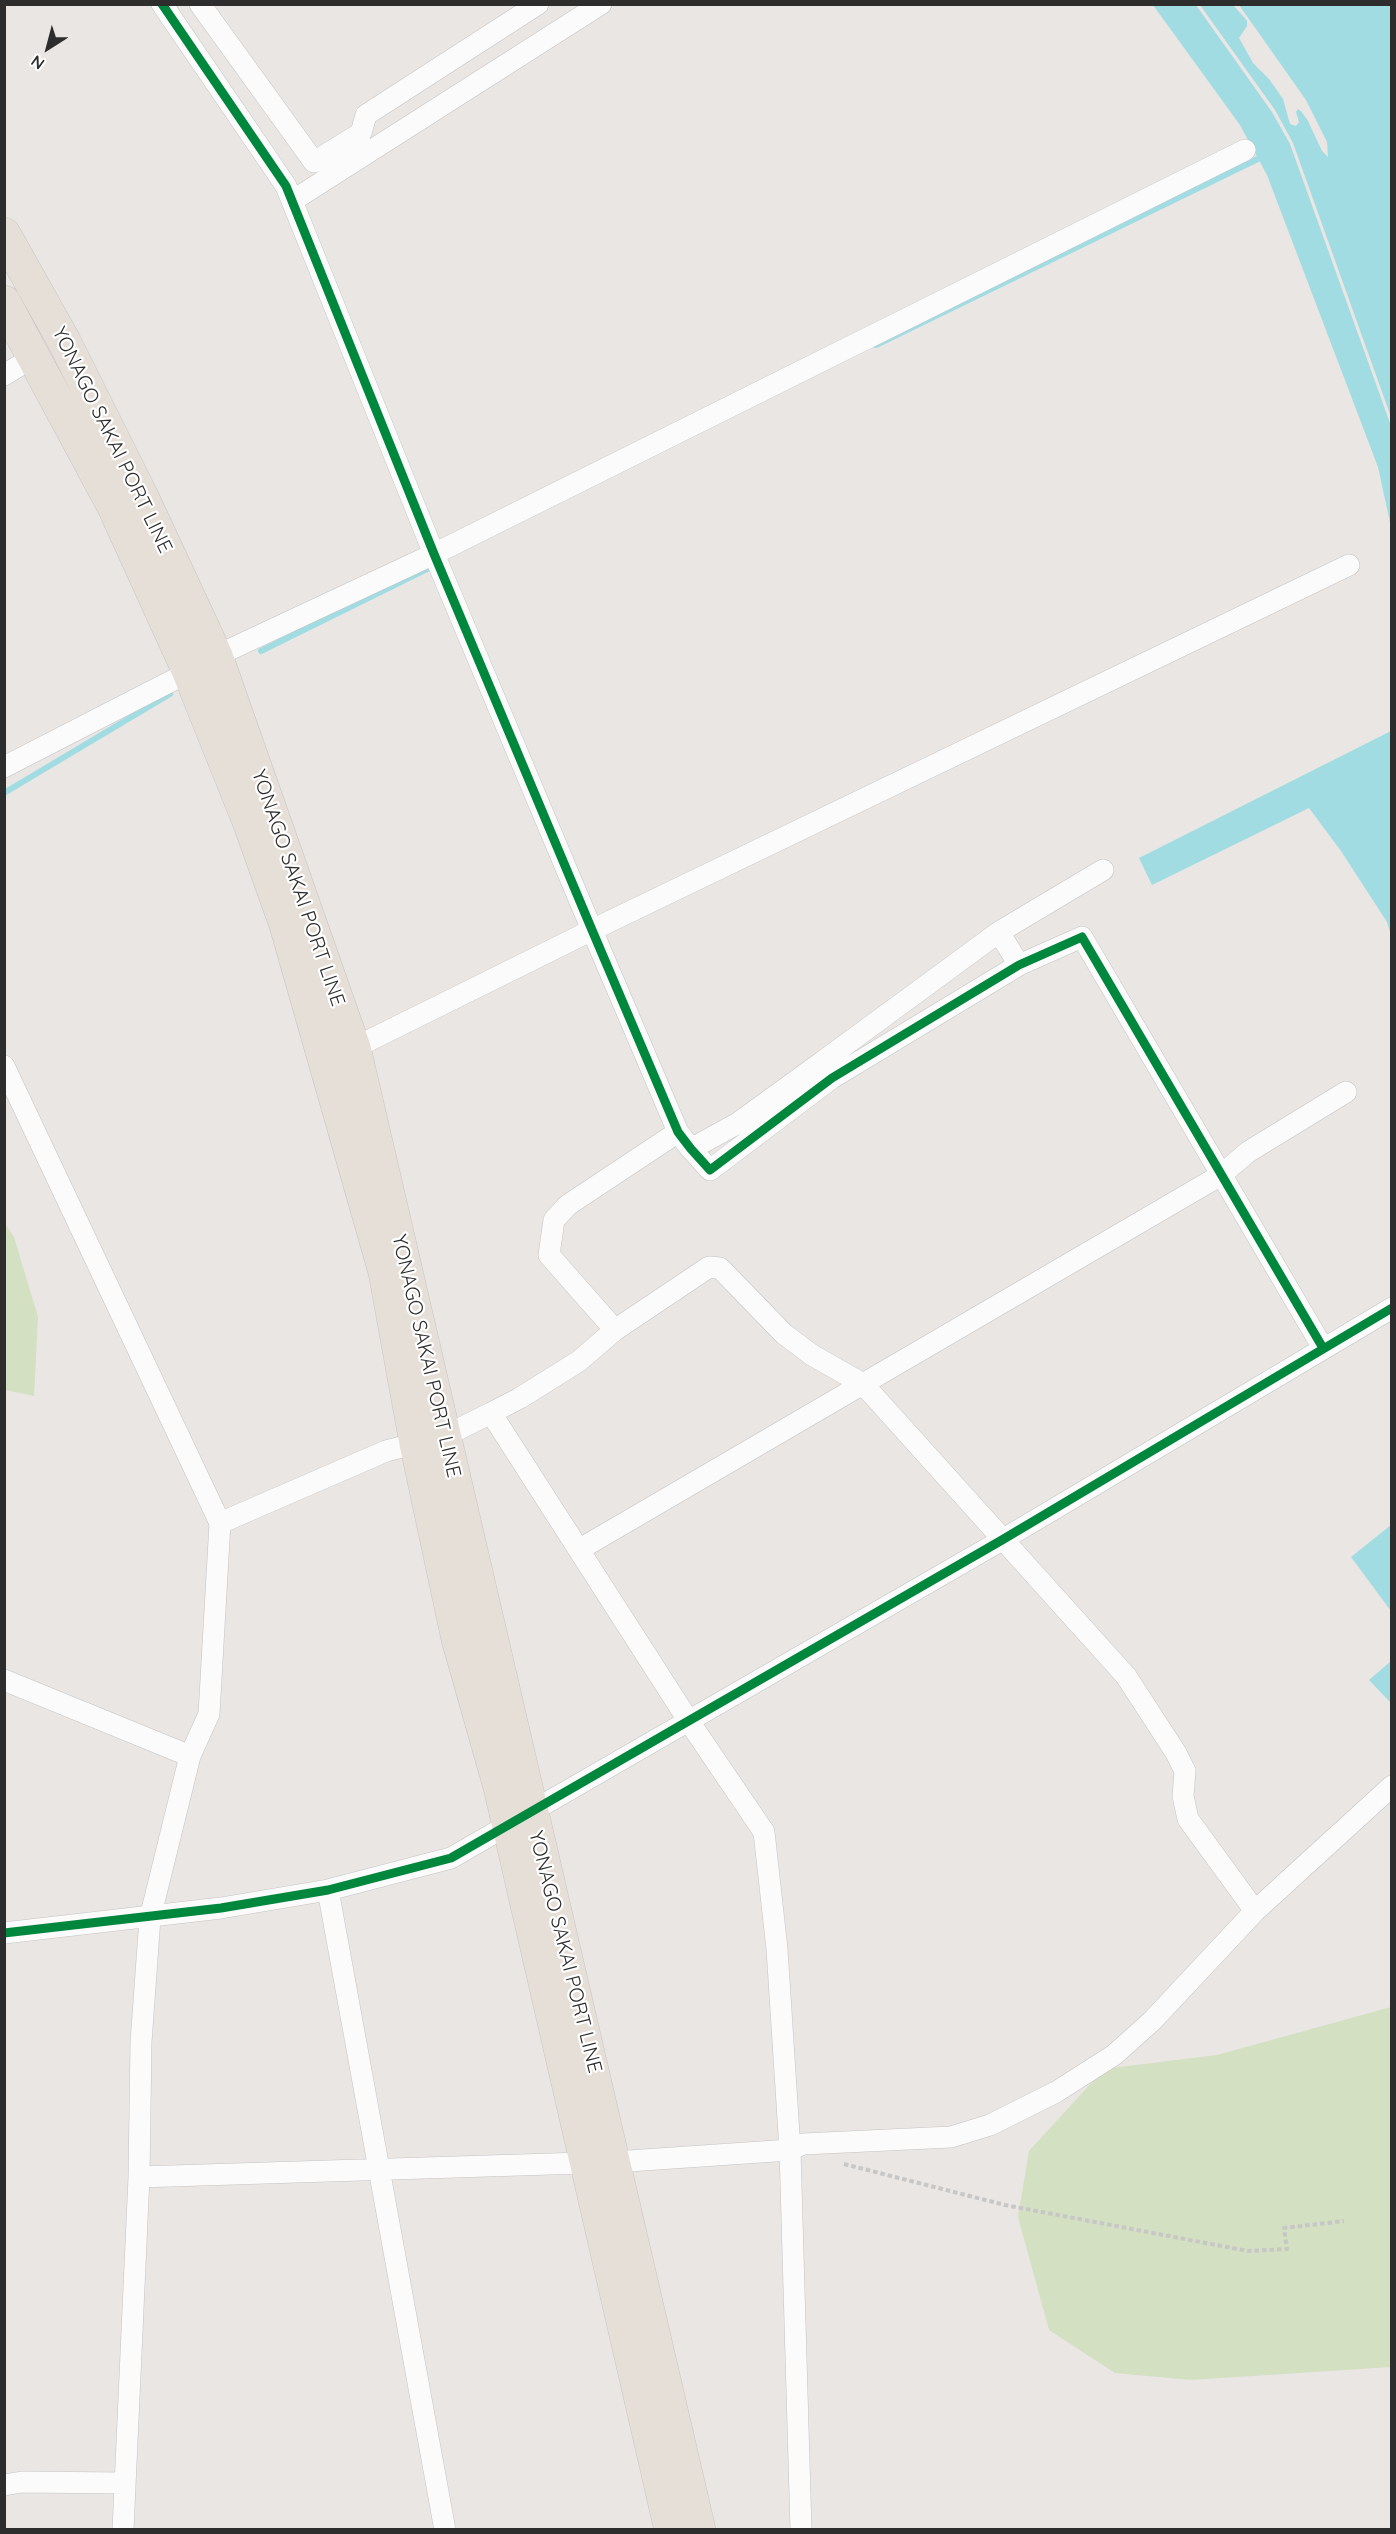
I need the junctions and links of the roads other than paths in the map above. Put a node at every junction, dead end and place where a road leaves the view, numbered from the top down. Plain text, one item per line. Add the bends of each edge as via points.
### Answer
1 (200, 4) edge
2 (538, 4) edge
3 (601, 4) edge
4 (174, 8) edge
5 (1245, 150) dead end
6 (292, 201) junction
7 (4, 234) edge
8 (4, 302) edge
9 (35, 356) junction
10 (4, 375) edge
11 (434, 554) junction
12 (1348, 565) dead end
13 (203, 664) junction
14 (4, 767) edge
15 (1103, 870) dead end
16 (592, 930) junction
17 (999, 932) junction
18 (1019, 965) junction
19 (354, 1048) junction
20 (4, 1066) edge
21 (827, 1070) junction
22 (1347, 1092) dead end
23 (678, 1132) junction
24 (1221, 1175) junction
25 (1392, 1308) edge
26 (615, 1330) junction
27 (1323, 1348) junction
28 (863, 1384) junction
29 (490, 1413) junction
30 (430, 1440) junction
31 (220, 1523) junction
32 (1002, 1540) junction
33 (580, 1549) junction
34 (4, 1680) edge
35 (688, 1720) junction
36 (190, 1756) junction
37 (1392, 1786) edge
38 (519, 1818) junction
39 (328, 1890) junction
40 (1255, 1911) junction
41 (150, 1918) junction
42 (4, 1933) edge
43 (790, 2150) junction
44 (600, 2162) junction
45 (380, 2170) junction
46 (139, 2177) junction
47 (123, 2483) junction
48 (4, 2485) edge
49 (123, 2529) edge
50 (445, 2529) edge
51 (671, 2529) edge
52 (699, 2529) edge
53 (801, 2529) edge

1 - 2 street via 314,162 361,133 366,115
3 - 6 street
4 - 6 street
5 - 11 street
6 - 11 street
7 - 13 main road, YONAGO SAKAI PORT LINE via 64,340 142,497
8 - 9 main road, YONAGO SAKAI PORT LINE
9 - 10 street
9 - 13 main road, YONAGO SAKAI PORT LINE
11 - 13 street
11 - 16 street
12 - 16 street
13 - 14 street
13 - 19 main road, YONAGO SAKAI PORT LINE
13 - 30 main road, YONAGO SAKAI PORT LINE via 250,825 286,925
15 - 17 street
16 - 19 street
16 - 23 street
17 - 18 street
17 - 21 street
18 - 21 street
18 - 24 street via 1082,937
19 - 30 main road, YONAGO SAKAI PORT LINE
20 - 31 street
21 - 23 street via 710,1170
22 - 24 street via 1248,1152
23 - 26 street via 568,1205 554,1220 549,1255
24 - 27 street
24 - 28 street
25 - 27 street
26 - 28 street via 709,1267 720,1268 784,1334
26 - 29 street via 579,1361
27 - 32 street
28 - 32 street
28 - 33 street
29 - 30 street
29 - 33 street
30 - 31 street via 386,1451
30 - 38 main road, YONAGO SAKAI PORT LINE
31 - 36 street via 209,1714
32 - 35 street
32 - 40 street via 1126,1676 1185,1771 1183,1796 1188,1819
33 - 35 street
34 - 36 street
35 - 38 street
35 - 43 street via 764,1832 777,1949
36 - 41 street
37 - 40 street
38 - 39 street via 451,1858
38 - 44 main road, YONAGO SAKAI PORT LINE
39 - 41 street
39 - 45 street
40 - 43 street via 1152,2022 1114,2055 1056,2092 990,2125 951,2137 803,2144
41 - 42 street
41 - 46 street via 141,2042
43 - 44 street
43 - 53 street
44 - 45 street
44 - 51 main road, YONAGO SAKAI PORT LINE
44 - 52 main road, YONAGO SAKAI PORT LINE
45 - 46 street
45 - 50 street
46 - 47 street
47 - 48 street
47 - 49 street

